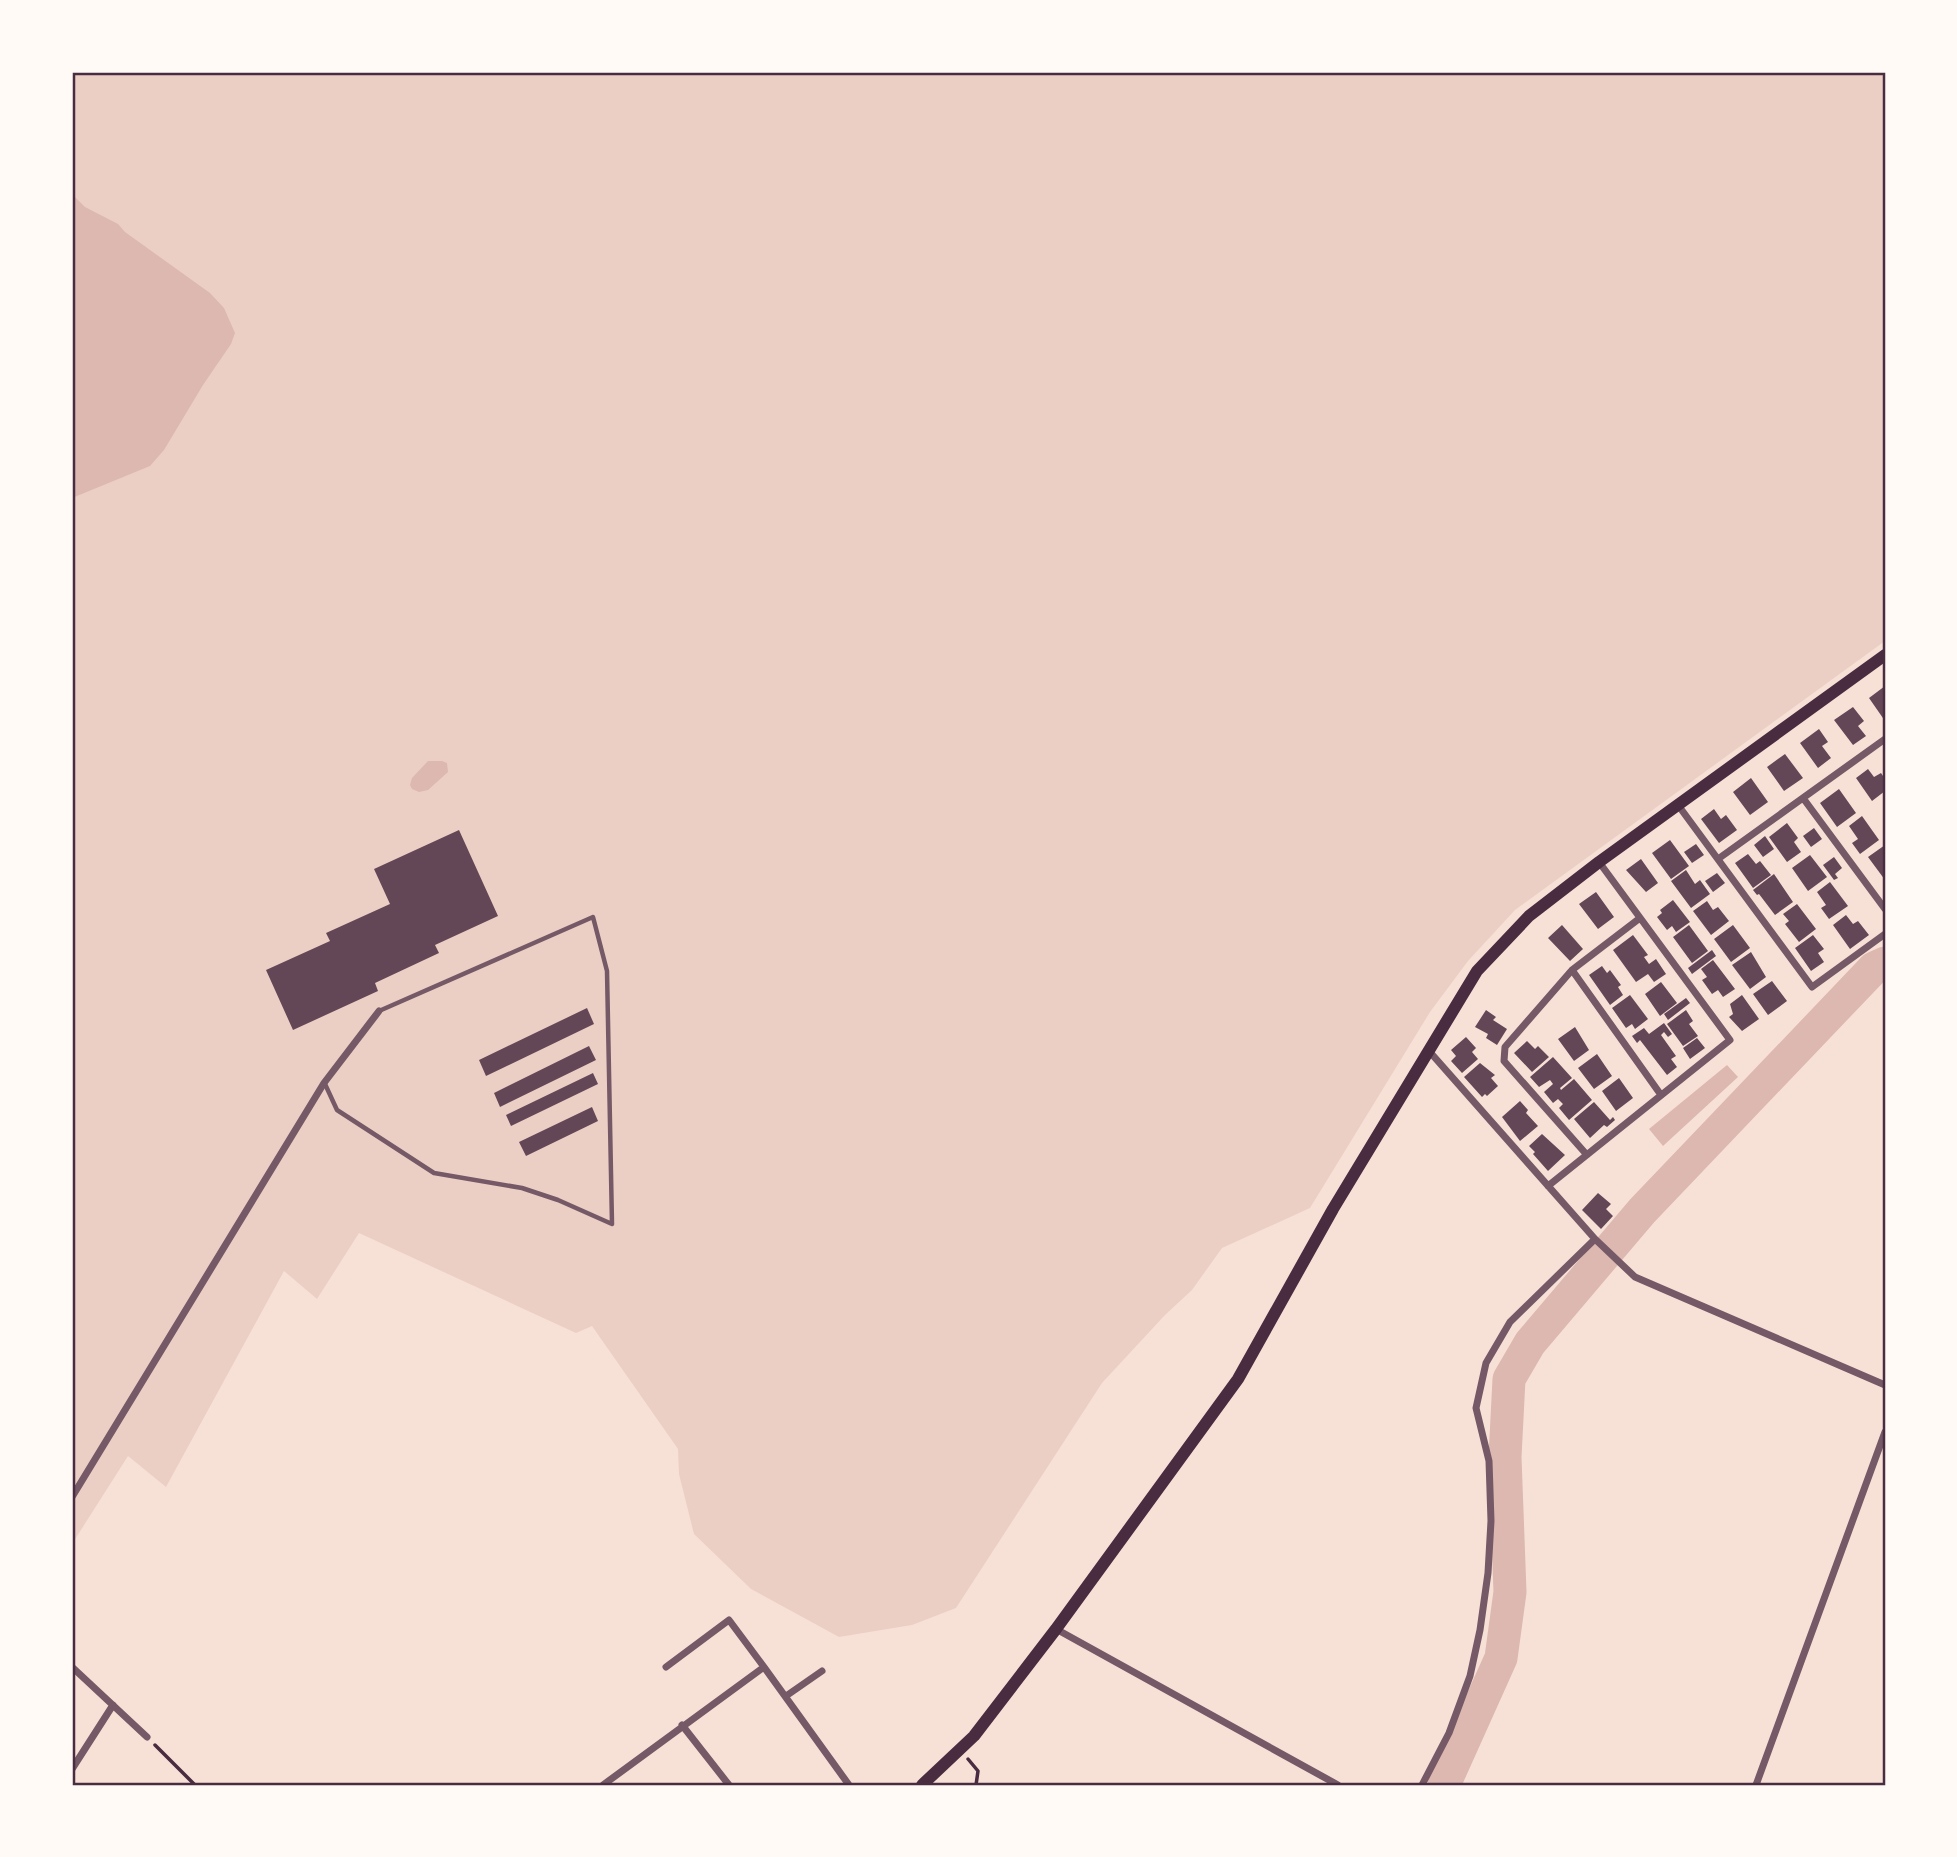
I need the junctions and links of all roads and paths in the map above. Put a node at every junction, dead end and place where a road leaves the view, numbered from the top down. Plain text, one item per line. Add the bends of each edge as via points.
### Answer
1 (1885, 655) edge
2 (1885, 738) edge
3 (1803, 798) junction
4 (1678, 805) junction
5 (1718, 859) junction
6 (1598, 862) junction
7 (1885, 909) edge
8 (1640, 918) junction
9 (1885, 934) edge
10 (1573, 970) junction
11 (379, 1011) joint
12 (1429, 1052) junction
13 (324, 1083) junction
14 (1661, 1095) junction
15 (1587, 1155) junction
16 (1548, 1186) junction
17 (1597, 1240) junction
18 (1885, 1385) edge
19 (1885, 1432) edge
20 (72, 1497) edge
21 (1056, 1629) junction
22 (72, 1667) edge
23 (666, 1667) dead end
24 (764, 1667) junction
25 (822, 1671) dead end
26 (786, 1696) junction
27 (113, 1705) junction
28 (682, 1725) junction
29 (147, 1737) joint
30 (960, 1749) junction
31 (72, 1769) edge
32 (195, 1785) edge
33 (603, 1785) edge
34 (729, 1785) edge
35 (849, 1785) edge
36 (922, 1785) edge
37 (976, 1785) edge
38 (1338, 1785) edge
39 (1422, 1785) edge
40 (1756, 1785) edge

1 - 4 main road
2 - 3 street
3 - 5 street
3 - 7 street
4 - 5 street
4 - 6 main road
5 - 9 street via 1812,987
6 - 8 street
6 - 12 main road via 1529,916 1477,971
8 - 10 street
8 - 14 street via 1730,1040
10 - 14 street
10 - 15 street via 1505,1047 1504,1061
11 - 13 street
11 - 13 lane via 593,917 607,971 612,1224 522,1188 434,1173 337,1110
12 - 16 street
12 - 21 main road via 1333,1209 1238,1379
13 - 20 street
14 - 15 street
15 - 16 street
16 - 17 street
17 - 18 street via 1635,1276
17 - 39 street via 1510,1322 1486,1363 1476,1408 1489,1461 1491,1521 1482,1618 1470,1676
19 - 40 street
21 - 30 main road
21 - 38 street
22 - 27 street
23 - 24 street via 729,1620
24 - 26 street
24 - 28 street
25 - 26 street
26 - 35 street
27 - 29 street
27 - 31 street
28 - 33 street
28 - 34 street
29 - 32 path
30 - 36 main road
30 - 37 path via 978,1771

